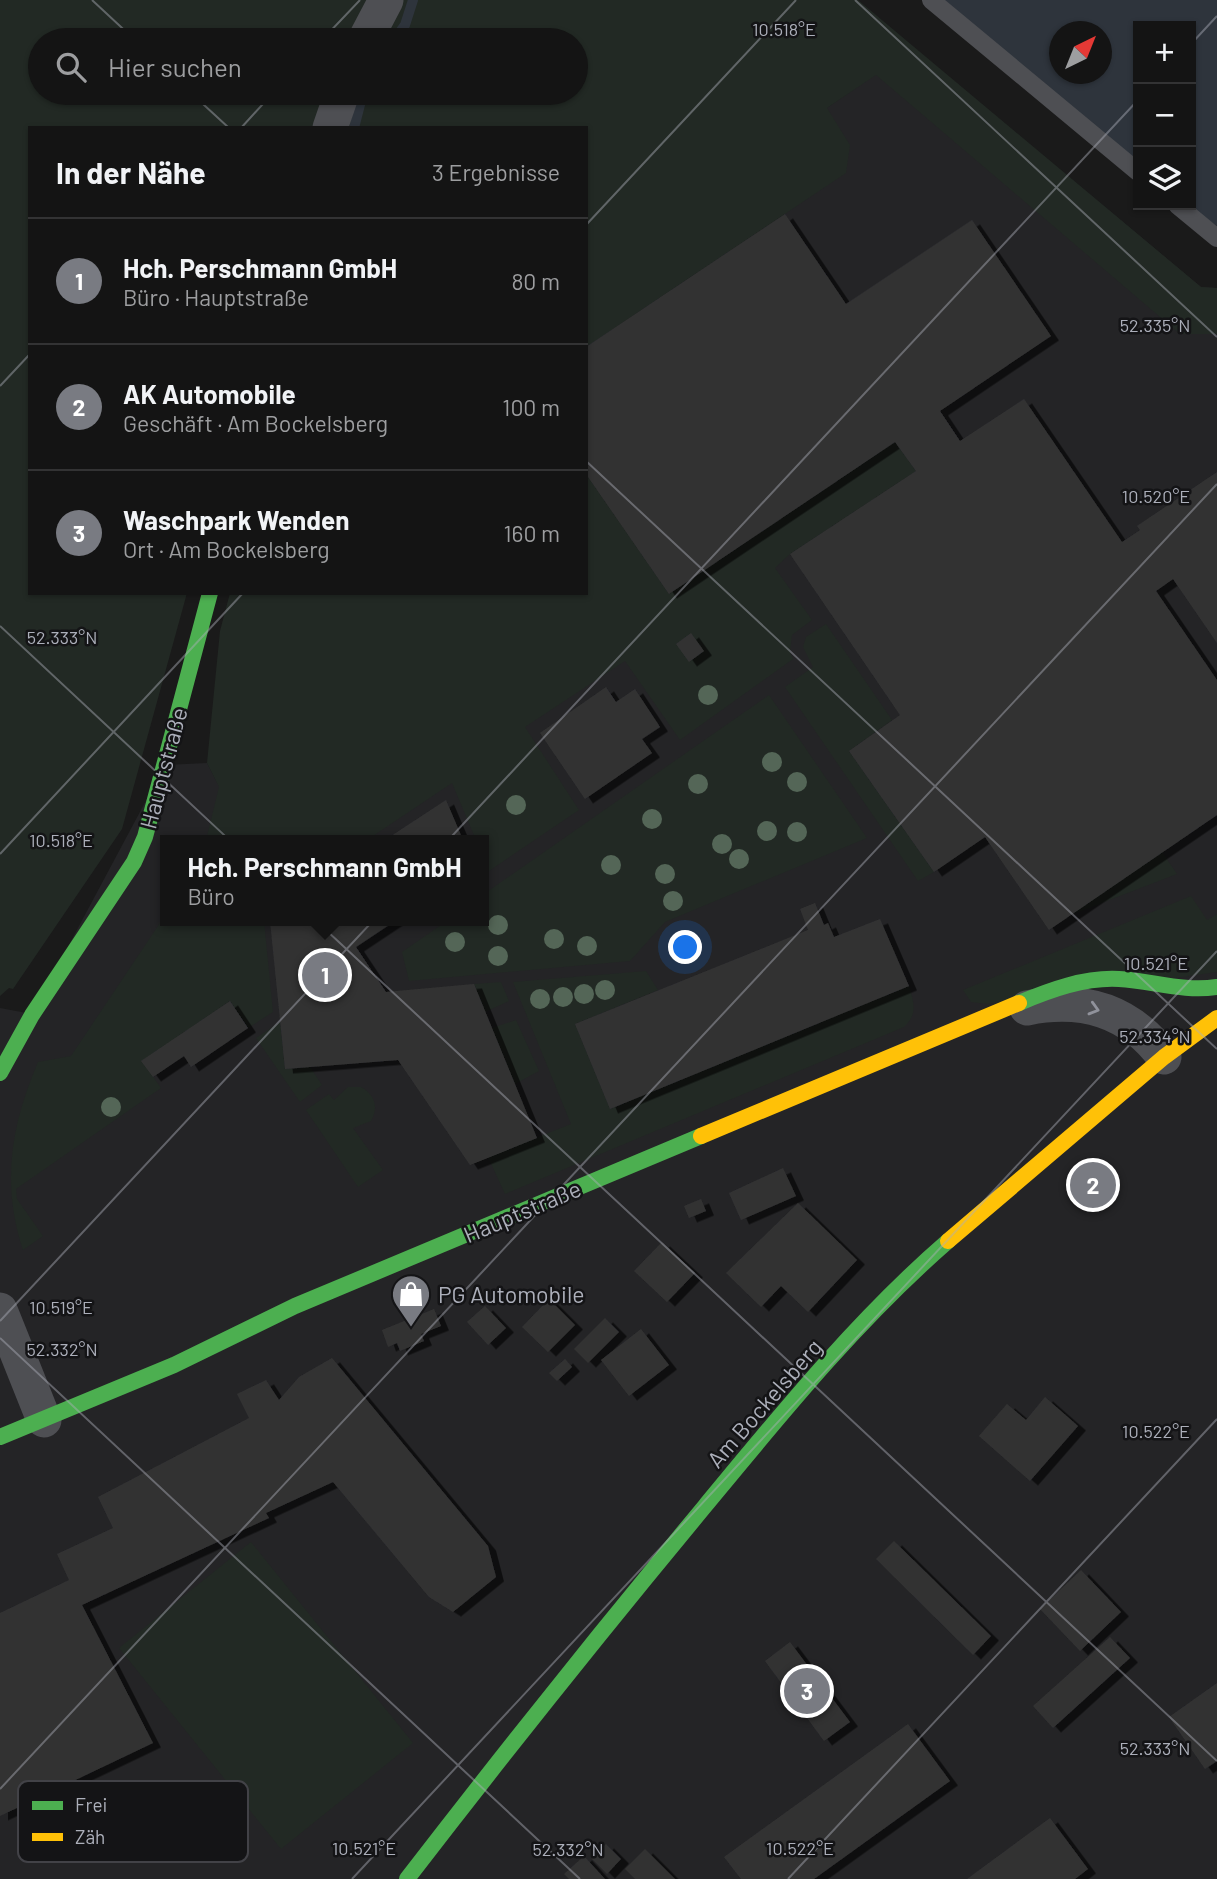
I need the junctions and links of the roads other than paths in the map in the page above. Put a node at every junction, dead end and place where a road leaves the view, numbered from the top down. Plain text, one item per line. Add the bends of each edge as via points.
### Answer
1 (386, 0) edge
2 (931, 0) edge
3 (371, 28) edge
4 (338, 105) edge
5 (331, 126) edge
6 (1133, 168) edge
7 (1183, 210) edge
8 (1217, 238) edge
9 (209, 595) edge
10 (1217, 987) edge
11 (1003, 1013) junction
12 (1217, 1018) edge
13 (1164, 1057) junction
14 (0, 1073) edge
15 (0, 1310) edge
16 (44, 1420) junction
17 (0, 1437) edge
18 (407, 1879) edge

1 - 3 street
2 - 6 lane
4 - 5 street
7 - 8 lane
9 - 14 street, Hauptstraße via 145,837 134,862 32,1015
10 - 11 street, Hauptstraße via 1184,991 1119,979 1086,981 1048,991
11 -> 13 street, Hauptstraße via 1058,1001 1087,1007 1135,1027
11 - 16 street, Hauptstraße via 295,1306
12 - 13 street, Am Bockelsberg
13 - 18 street, Am Bockelsberg via 897,1285 742,1461 557,1685
15 - 16 street
16 - 17 street, Hauptstraße

